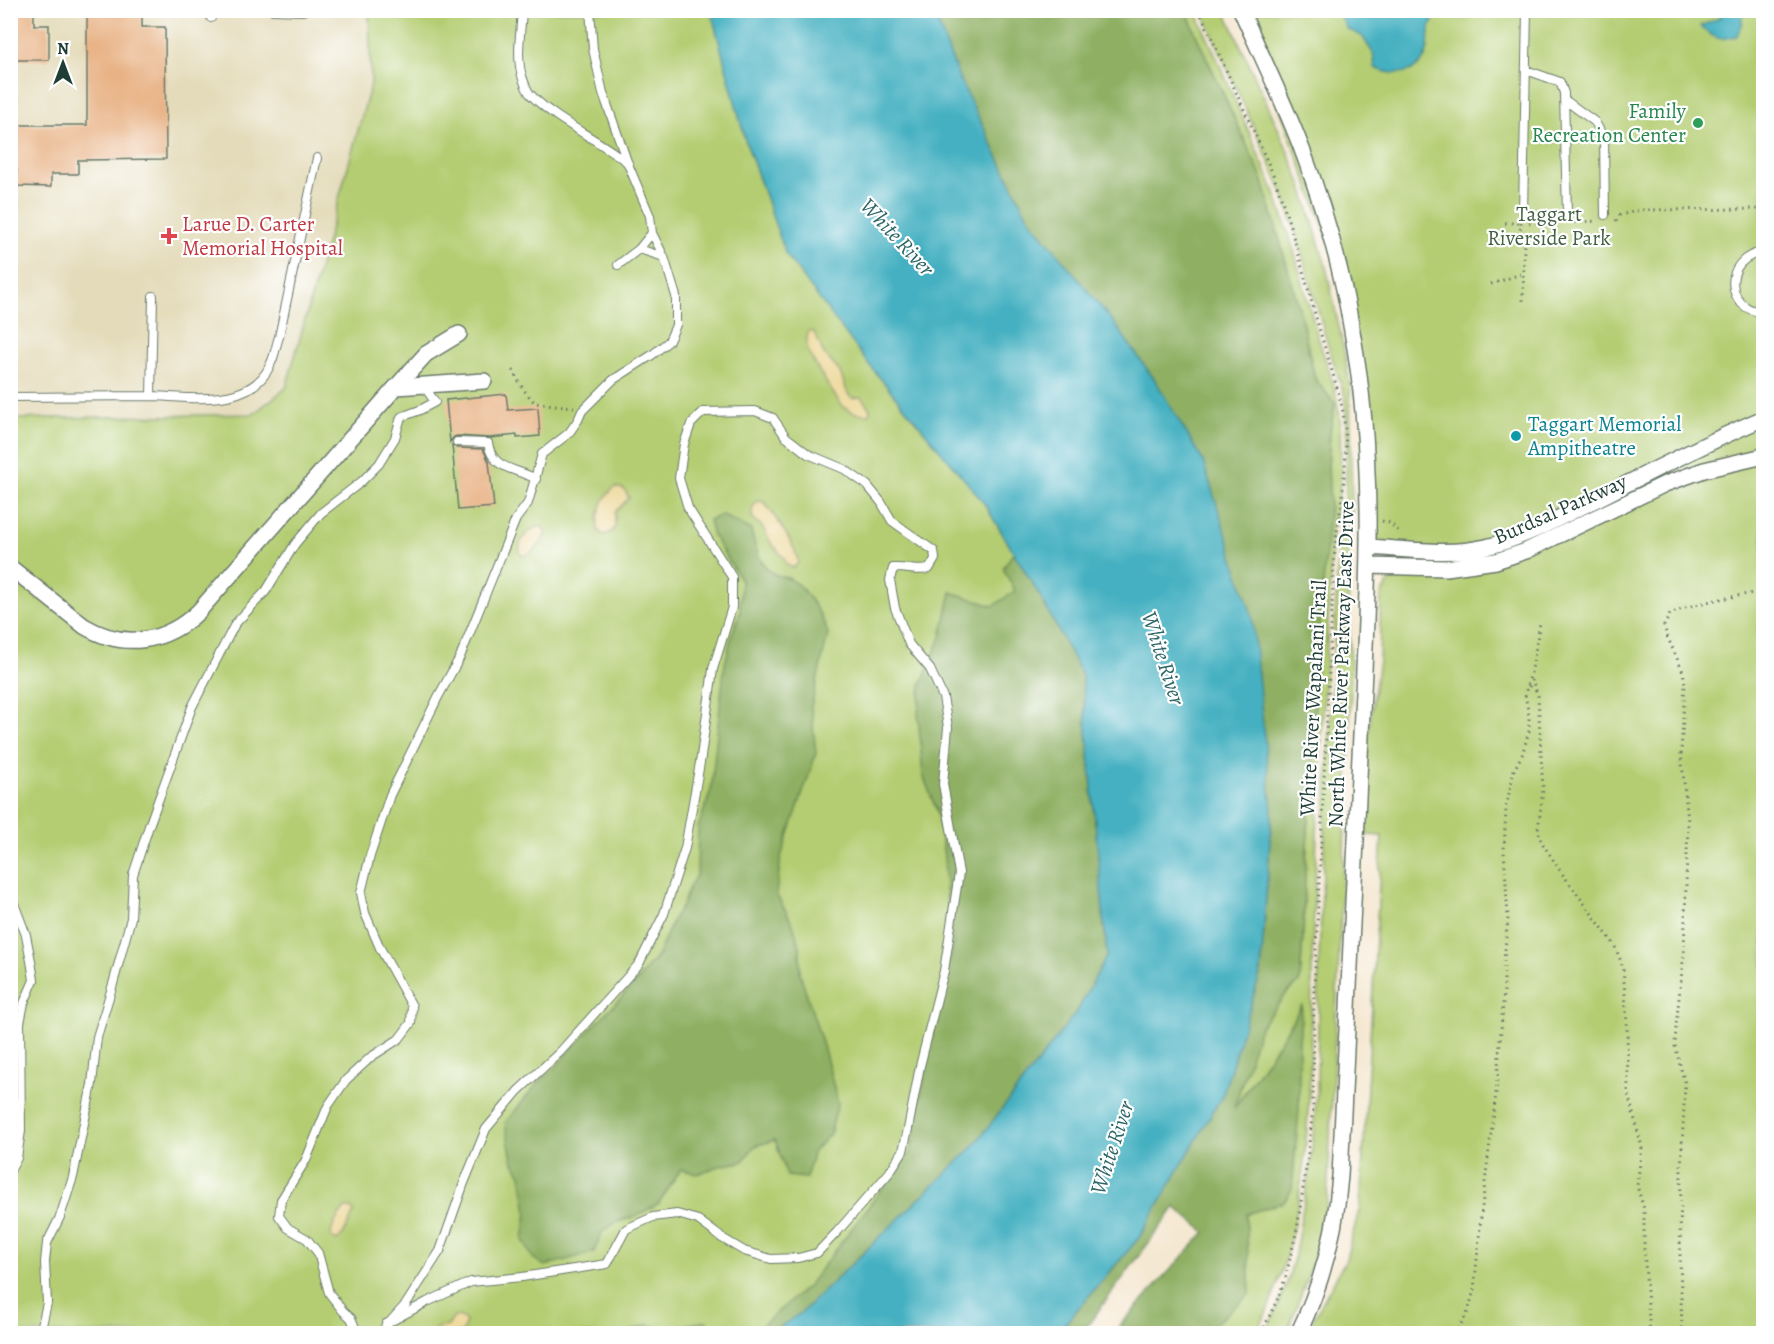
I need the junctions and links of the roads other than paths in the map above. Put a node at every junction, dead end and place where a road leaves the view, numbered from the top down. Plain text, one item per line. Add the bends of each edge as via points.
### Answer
1 (273, 10) edge
2 (522, 10) edge
3 (590, 10) edge
4 (1241, 10) edge
5 (1527, 10) edge
6 (303, 11) edge
7 (1526, 70) junction
8 (1565, 100) junction
9 (317, 158) dead end
10 (628, 164) junction
11 (1523, 213) road end
12 (1567, 214) dead end
13 (1605, 218) road end
14 (652, 233) junction
15 (639, 249) junction
16 (1764, 252) edge
17 (664, 257) junction
18 (618, 265) dead end
19 (153, 296) dead end
20 (1764, 312) edge
21 (459, 333) dead end
22 (484, 381) dead end
23 (424, 386) junction
24 (396, 387) junction
25 (151, 396) junction
26 (10, 397) edge
27 (1764, 418) edge
28 (457, 442) dead end
29 (1764, 456) edge
30 (536, 479) junction
31 (1368, 547) junction
32 (1368, 566) junction
33 (10, 567) edge
34 (10, 893) edge
35 (10, 1171) edge
36 (386, 1324) junction
37 (40, 1334) edge
38 (356, 1334) edge
39 (379, 1334) edge
40 (1298, 1334) edge

1 - 6 lane
2 - 10 lane via 521,74 530,95
3 - 10 lane via 593,49 603,93
4 - 31 street, North White River Parkway East Drive via 1304,154 1339,267 1363,403
5 - 7 lane
7 - 8 lane via 1560,82
7 - 11 lane
8 - 12 lane
8 - 13 lane via 1595,122 1604,138
9 - 25 lane via 271,365 256,385 239,394 217,398
10 - 14 lane via 650,216
14 - 15 lane
14 - 17 lane
15 - 17 lane
15 - 18 lane
16 - 20 lane via 1753,254 1737,266 1733,286 1742,304
17 - 30 lane via 676,296 676,325 669,341 613,380 582,411 569,433 542,454
19 - 25 lane
21 - 24 street via 426,354
22 - 23 street
23 - 24 street
23 - 37 lane via 435,402 401,417 395,438 379,464 321,513 295,544 266,591 236,624 192,707 133,875 131,918 97,1036 92,1084 73,1178 47,1243 47,1303
24 - 33 street via 199,611 171,632 144,640 96,633
25 - 26 lane
27 - 31 street, Burdsal Parkway via 1509,541 1453,551
28 - 30 lane via 489,443 490,454 502,466
29 - 32 street, Burdsal Parkway via 1665,484 1533,548 1496,561 1446,567
30 - 38 lane via 460,657 390,795 361,892 365,914 380,948 412,1005 411,1023 399,1039 346,1080 328,1106 306,1160 281,1200 279,1216 318,1253 329,1293 351,1318
31 - 32 street, North White River Parkway East Drive
32 - 40 street, North White River Parkway East Drive via 1339,1190 1328,1253
34 - 35 lane via 26,935 34,980 20,1023 21,1131 17,1158
36 - 36 lane via 471,1282 607,1264 626,1229 653,1217 677,1214 698,1220 744,1251 771,1259 817,1253 889,1173 903,1151 944,971 959,873 943,784 948,727 943,697 930,669 909,644 895,608 890,580 893,567 920,571 929,568 935,559 934,551 892,521 867,485 844,469 808,454 786,437 773,418 754,411 703,412 691,424 684,444 679,478 688,508 732,577 732,607 713,669 685,848 664,914 639,964 486,1129 440,1251 406,1304
36 - 39 lane

